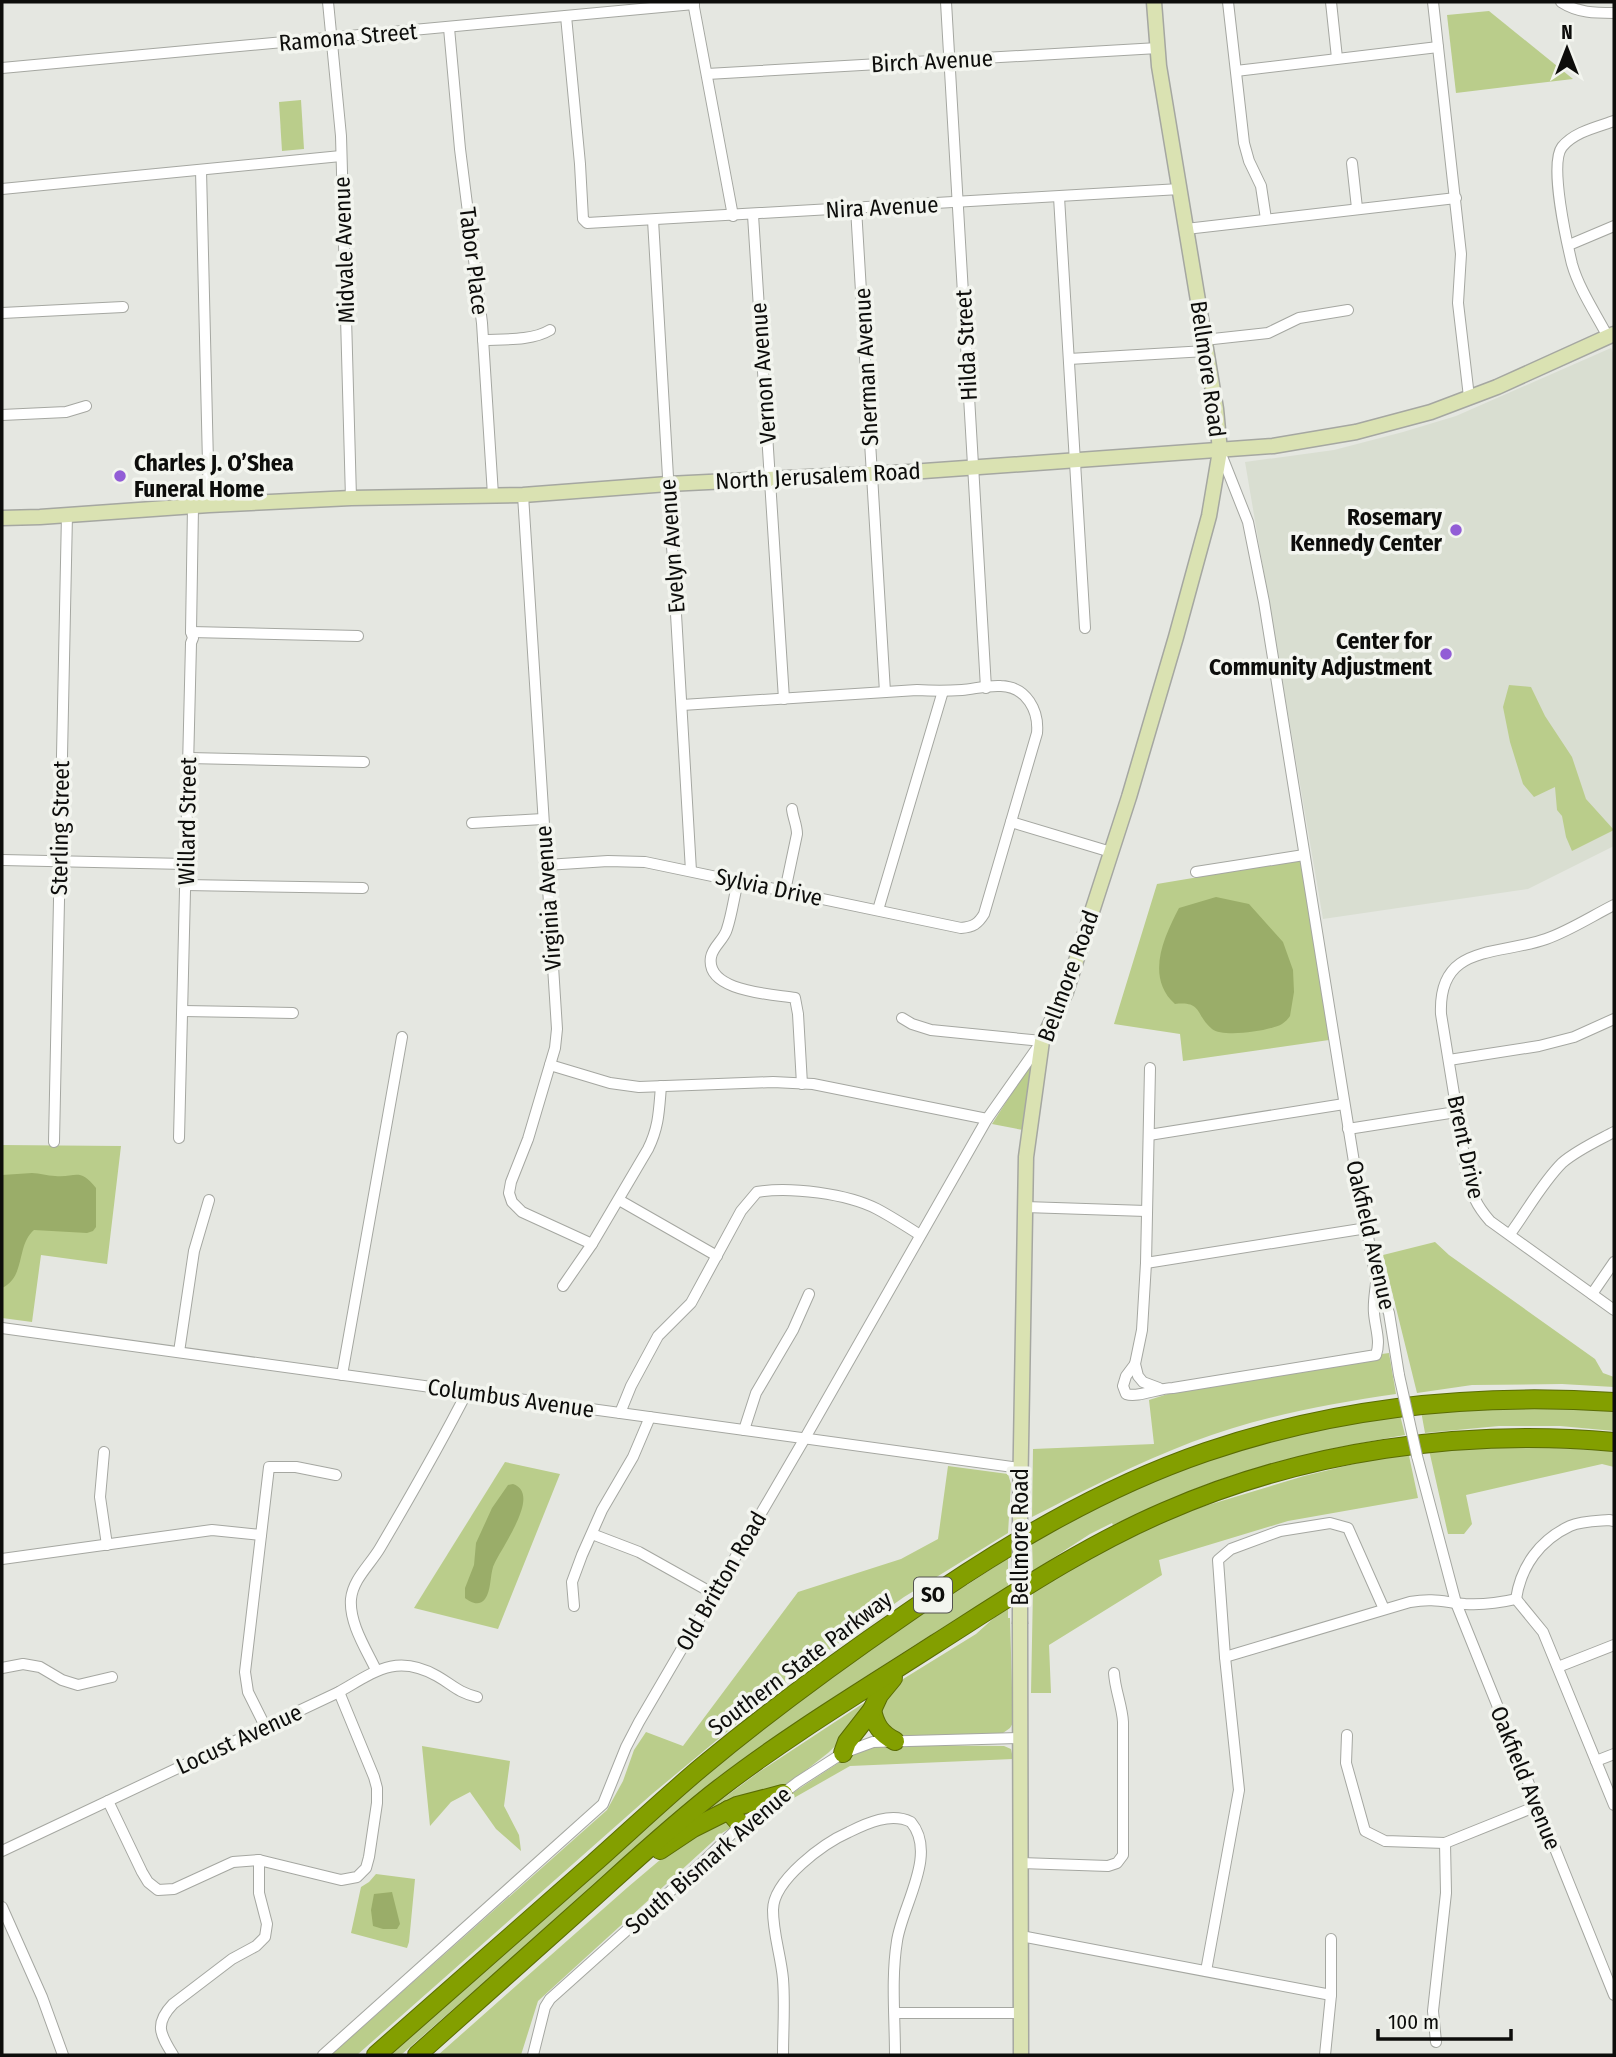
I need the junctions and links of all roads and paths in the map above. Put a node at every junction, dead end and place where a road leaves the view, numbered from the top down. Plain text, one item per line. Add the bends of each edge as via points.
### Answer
1 (328, 2) edge
2 (946, 2) edge
3 (1154, 2) edge
4 (1228, 2) edge
5 (1331, 2) edge
6 (1433, 2) edge
7 (1561, 2) edge
8 (693, 3) edge
9 (1614, 13) edge
10 (566, 16) junction
11 (449, 27) junction
12 (331, 38) junction
13 (1438, 47) junction
14 (1158, 48) junction
15 (1337, 58) junction
16 (950, 60) junction
17 (2, 68) edge
18 (1236, 71) junction
19 (707, 74) junction
20 (1614, 121) edge
21 (341, 156) junction
22 (1352, 163) dead end
23 (201, 170) junction
24 (2, 189) edge
25 (1180, 189) junction
26 (1059, 197) junction
27 (1455, 198) junction
28 (958, 202) junction
29 (856, 208) junction
30 (1357, 208) junction
31 (753, 215) junction
32 (733, 216) junction
33 (1266, 219) junction
34 (653, 220) junction
35 (1614, 226) edge
36 (1186, 229) junction
37 (1569, 245) junction
38 (123, 307) dead end
39 (1348, 310) dead end
40 (2, 313) edge
41 (550, 330) dead end
42 (1611, 336) edge
43 (483, 340) junction
44 (1205, 346) junction
45 (1069, 359) junction
46 (1469, 397) junction
47 (86, 406) dead end
48 (2, 415) edge
49 (1220, 451) junction
50 (1075, 459) junction
51 (973, 466) junction
52 (872, 474) junction
53 (770, 479) junction
54 (668, 484) junction
55 (493, 495) junction
56 (523, 495) junction
57 (351, 498) junction
58 (209, 505) junction
59 (193, 506) junction
60 (67, 514) junction
61 (2, 519) edge
62 (1085, 628) dead end
63 (191, 632) junction
64 (358, 636) dead end
65 (986, 688) junction
66 (943, 691) junction
67 (885, 692) junction
68 (784, 699) junction
69 (682, 705) junction
70 (188, 758) junction
71 (364, 762) dead end
72 (792, 809) dead end
73 (543, 819) junction
74 (1011, 822) junction
75 (472, 823) dead end
76 (1111, 852) junction
77 (1304, 855) junction
78 (2, 860) edge
79 (60, 861) junction
80 (186, 864) junction
81 (546, 865) junction
82 (691, 871) junction
83 (1196, 872) dead end
84 (738, 881) junction
85 (186, 885) junction
86 (363, 888) dead end
87 (785, 891) junction
88 (1614, 905) edge
89 (878, 910) junction
90 (183, 1011) junction
91 (293, 1013) dead end
92 (902, 1018) dead end
93 (1614, 1019) edge
94 (402, 1037) dead end
95 (1042, 1041) junction
96 (1449, 1060) junction
97 (550, 1065) junction
98 (1150, 1068) dead end
99 (802, 1084) junction
100 (661, 1086) junction
101 (1344, 1104) junction
102 (1456, 1112) junction
103 (987, 1119) junction
104 (1348, 1129) junction
105 (1614, 1132) edge
106 (1149, 1135) junction
107 (179, 1138) dead end
108 (54, 1142) dead end
109 (209, 1200) dead end
110 (618, 1200) junction
111 (1024, 1207) junction
112 (1146, 1211) junction
113 (1367, 1228) junction
114 (1510, 1234) junction
115 (920, 1235) junction
116 (592, 1244) junction
117 (717, 1256) junction
118 (1614, 1262) edge
119 (1146, 1263) junction
120 (1376, 1279) junction
121 (563, 1286) dead end
122 (809, 1294) dead end
123 (1592, 1294) junction
124 (1614, 1310) edge
125 (2, 1328) edge
126 (179, 1352) junction
127 (1135, 1364) junction
128 (342, 1375) junction
129 (1159, 1388) junction
130 (467, 1392) junction
131 (1614, 1402) edge
132 (620, 1413) junction
133 (650, 1417) junction
134 (744, 1430) junction
135 (805, 1438) junction
136 (1614, 1442) edge
137 (104, 1452) dead end
138 (1020, 1468) junction
139 (335, 1475) dead end
140 (1614, 1521) edge
141 (592, 1534) junction
142 (261, 1535) junction
143 (107, 1545) junction
144 (2, 1559) edge
145 (713, 1594) junction
146 (1516, 1599) junction
147 (1456, 1603) junction
148 (574, 1606) dead end
149 (1384, 1609) junction
150 (1614, 1645) edge
151 (917, 1656) junction
152 (1225, 1657) junction
153 (1559, 1667) junction
154 (2, 1668) edge
155 (376, 1670) junction
156 (1114, 1673) dead end
157 (112, 1677) dead end
158 (339, 1692) junction
159 (477, 1696) dead end
160 (872, 1710) junction
161 (265, 1726) junction
162 (1347, 1735) dead end
163 (1021, 1738) junction
164 (895, 1741) junction
165 (843, 1753) junction
166 (1614, 1754) edge
167 (1596, 1762) junction
168 (782, 1794) junction
169 (108, 1801) junction
170 (1614, 1805) edge
171 (1537, 1806) junction
172 (728, 1810) junction
173 (741, 1825) junction
174 (1445, 1843) junction
175 (2, 1851) edge
176 (259, 1860) junction
177 (1021, 1863) junction
178 (615, 1878) junction
179 (2, 1907) edge
180 (5, 1922) edge
181 (1021, 1936) junction
182 (1331, 1938) dead end
183 (1206, 1971) junction
184 (1331, 1995) junction
185 (1614, 1995) edge
186 (895, 2013) junction
187 (1021, 2013) junction
188 (1436, 2042) dead end
189 (63, 2055) edge
190 (173, 2055) edge
191 (323, 2055) edge
192 (376, 2055) edge
193 (417, 2055) edge
194 (533, 2055) edge
195 (783, 2055) edge
196 (895, 2055) edge
197 (1021, 2055) edge
198 (1325, 2055) edge

1 - 12 street, Midvale Avenue
2 - 16 street, Hilda Street
3 - 14 main road, Bellmore Road
4 - 18 street
5 - 15 street
6 - 13 street
7 - 9 street via 1586,13
8 - 10 street, Ramona Street
8 - 19 street
10 - 11 street, Ramona Street
10 - 34 street, Nira Avenue via 584,221
11 - 12 street, Ramona Street
11 - 43 street, Tabor Place
12 - 17 street, Ramona Street
12 - 21 street, Midvale Avenue
13 - 15 street
13 - 27 street
14 - 16 street, Birch Avenue
14 - 25 main road, Bellmore Road
15 - 18 street
16 - 19 street, Birch Avenue
16 - 28 street, Hilda Street
18 - 33 street via 1244,143 1261,186
19 - 32 street
20 - 37 street via 1570,139 1558,153
21 - 23 street
21 - 57 street, Midvale Avenue
22 - 30 street
23 - 24 street
23 - 58 street
25 - 26 street, Nira Avenue
25 - 36 main road, Bellmore Road
26 - 28 street, Nira Avenue
26 - 45 street
27 - 30 street
27 - 46 street via 1461,254 1458,303
28 - 29 street, Nira Avenue
28 - 51 street, Hilda Street
29 - 31 street, Nira Avenue
29 - 52 street, Sherman Avenue
30 - 33 street
31 - 32 street, Nira Avenue
31 - 53 street, Vernon Avenue
32 - 34 street, Nira Avenue
33 - 36 street
34 - 54 street, Evelyn Avenue
35 - 37 street
36 - 44 main road, Bellmore Road
37 - 42 street via 1579,282
38 - 40 street
39 - 44 street via 1299,318 1268,333
41 - 43 street
42 - 46 main road, North Jerusalem Road
43 - 55 street, Tabor Place
44 - 45 street
44 - 49 main road, Bellmore Road
45 - 50 street
46 - 49 main road, North Jerusalem Road via 1346,434
47 - 48 street via 66,412
49 - 50 main road, North Jerusalem Road
49 - 76 main road, Bellmore Road via 1209,516 1180,625
49 - 77 street, Oakfield Avenue via 1248,523 1265,602
50 - 51 main road, North Jerusalem Road
50 - 62 street
51 - 52 main road, North Jerusalem Road
51 - 65 street, Hilda Street
52 - 53 main road, North Jerusalem Road
52 - 67 street, Sherman Avenue
53 - 54 main road, North Jerusalem Road
53 - 68 street, Vernon Avenue
54 - 56 main road, North Jerusalem Road
54 - 69 street, Evelyn Avenue
55 - 56 main road, North Jerusalem Road
55 - 57 main road, North Jerusalem Road
56 - 73 street, Virginia Avenue
57 - 58 main road, North Jerusalem Road
58 - 59 main road, North Jerusalem Road
59 - 60 main road, North Jerusalem Road
59 - 63 street, Willard Street
60 - 61 main road, North Jerusalem Road
60 - 79 street, Sterling Street
63 - 64 street
63 - 70 street, Willard Street
65 - 66 street
65 - 74 street via 1013,688 1027,698 1037,715
66 - 67 street
66 - 89 street
67 - 68 street
68 - 69 street
69 - 82 street, Evelyn Avenue
70 - 71 street
70 - 80 street, Willard Street
72 - 87 street via 797,834
73 - 75 street
73 - 81 street, Virginia Avenue
74 - 76 street
74 - 89 street, Sylvia Drive via 984,914 974,925 961,928
76 - 95 main road, Bellmore Road via 1066,992
77 - 83 street
77 - 101 street, Oakfield Avenue
78 - 79 street
79 - 80 street
79 - 108 street, Sterling Street
80 - 85 street, Willard Street
81 - 82 street, Sylvia Drive via 629,861
81 - 97 street, Virginia Avenue via 557,1029
82 - 84 street, Sylvia Drive
84 - 87 street, Sylvia Drive
84 - 99 street via 726,933 711,955 712,969 716,977 736,988 795,998
85 - 86 street
85 - 90 street, Willard Street
87 - 89 street, Sylvia Drive
88 - 96 street, Brent Drive via 1547,939 1479,953 1456,966 1440,997
90 - 91 street
90 - 107 street, Willard Street
92 - 95 street via 931,1030
93 - 96 street via 1539,1046
94 - 128 street
95 - 103 street, Old Britton Road
95 - 111 main road, Bellmore Road via 1028,1136
96 - 102 street, Brent Drive
97 - 100 street via 610,1083
97 - 116 street, Virginia Avenue via 509,1194 522,1212
98 - 106 street
99 - 100 street
99 - 103 street
100 - 110 street via 656,1133
101 - 104 street, Oakfield Avenue
101 - 106 street
102 - 104 street
102 - 114 street, Brent Drive via 1472,1196 1490,1222
103 - 115 street, Old Britton Road
104 - 113 street, Oakfield Avenue
105 - 114 street via 1564,1162
106 - 112 street
109 - 126 street via 194,1251
110 - 116 street
110 - 117 street
111 - 112 street
111 - 138 main road, Bellmore Road
112 - 119 street
113 - 119 street
113 - 120 street, Oakfield Avenue
114 - 123 street, Brent Drive
115 - 117 street via 856,1200 771,1189 757,1192 749,1200
115 - 135 street, Old Britton Road
116 - 121 street
117 - 132 street via 691,1303 659,1336
118 - 123 street
119 - 127 street
120 - 129 street via 1376,1355
120 - 147 street, Oakfield Avenue, bridge via 1389,1313 1417,1456
122 - 134 street via 756,1393
123 - 124 street, Brent Drive
125 - 126 street, Columbus Avenue
126 - 128 street, Columbus Avenue
127 - 129 street via 1143,1382
127 - 129 street via 1124,1381 1126,1394
128 - 130 street, Columbus Avenue
130 - 132 street, Columbus Avenue
130 - 155 street via 353,1590 351,1610
131 - 192 highway, Southern State Parkway / SO via 1449,1402 1326,1420 1204,1452 1074,1509 980,1564 786,1701 701,1768
132 - 133 street, Columbus Avenue
133 - 134 street, Columbus Avenue
133 - 141 street
134 - 135 street, Columbus Avenue
135 - 138 street, Columbus Avenue
135 - 145 street, Old Britton Road
136 - 151 highway, SO via 1554,1438 1453,1441 1358,1454 1262,1476 1174,1507 1093,1546
137 - 143 street via 100,1497
138 - 163 main road, Bellmore Road, bridge
139 - 142 street via 269,1467
140 - 146 street via 1572,1525 1541,1545 1519,1579
141 - 145 street via 639,1552
141 - 148 street via 572,1582
142 - 143 street via 212,1530
142 - 161 street via 245,1680
143 - 144 street
145 - 191 street, Old Britton Road via 633,1733 603,1804
146 - 147 street
146 - 153 street via 1543,1632
147 - 149 street via 1426,1599
147 - 171 street, Oakfield Avenue
149 - 152 street
149 - 152 street via 1348,1528 1330,1523 1280,1531 1231,1549 1218,1560
150 - 153 street
151 - 160 highway via 884,1687
151 - 178 highway, SO via 721,1788
152 - 183 street via 1239,1790
153 - 167 street
154 - 157 street via 40,1667 78,1685
155 - 158 street, Locust Avenue
155 - 159 street, Locust Avenue via 419,1668 458,1691
156 - 177 street via 1124,1722 1123,1856 1108,1867
158 - 161 street, Locust Avenue
158 - 176 street via 377,1788 366,1868 357,1877 341,1880
160 - 164 highway via 881,1731
160 - 165 highway
161 - 169 street, Locust Avenue
162 - 174 street via 1346,1763 1365,1831 1385,1840
163 - 164 street, South Bismark Avenue
163 - 177 main road, Bellmore Road
164 - 165 street, South Bismark Avenue via 864,1744
165 - 168 street, South Bismark Avenue
166 - 167 street
167 - 170 street
168 - 172 highway
168 - 173 street, South Bismark Avenue
169 - 175 street, Locust Avenue
169 - 176 street via 142,1872 158,1890 174,1889 233,1862
171 - 174 street
171 - 185 street, Oakfield Avenue
172 - 173 highway
172 - 178 highway
173 - 194 street, South Bismark Avenue via 550,1999
174 - 188 street via 1446,1893 1433,2011
176 - 190 street via 265,1937 165,2012 162,2037
177 - 181 main road, Bellmore Road
178 - 193 highway, SO
179 - 180 street
180 - 189 street via 42,1997
181 - 183 street
181 - 187 main road, Bellmore Road
182 - 184 street
183 - 184 street
184 - 198 street
186 - 187 street
186 - 195 street via 897,1940 919,1874 919,1836 906,1820 891,1818 842,1835 795,1868 776,1894 774,1931 783,1979
186 - 196 street
187 - 197 main road, Bellmore Road

